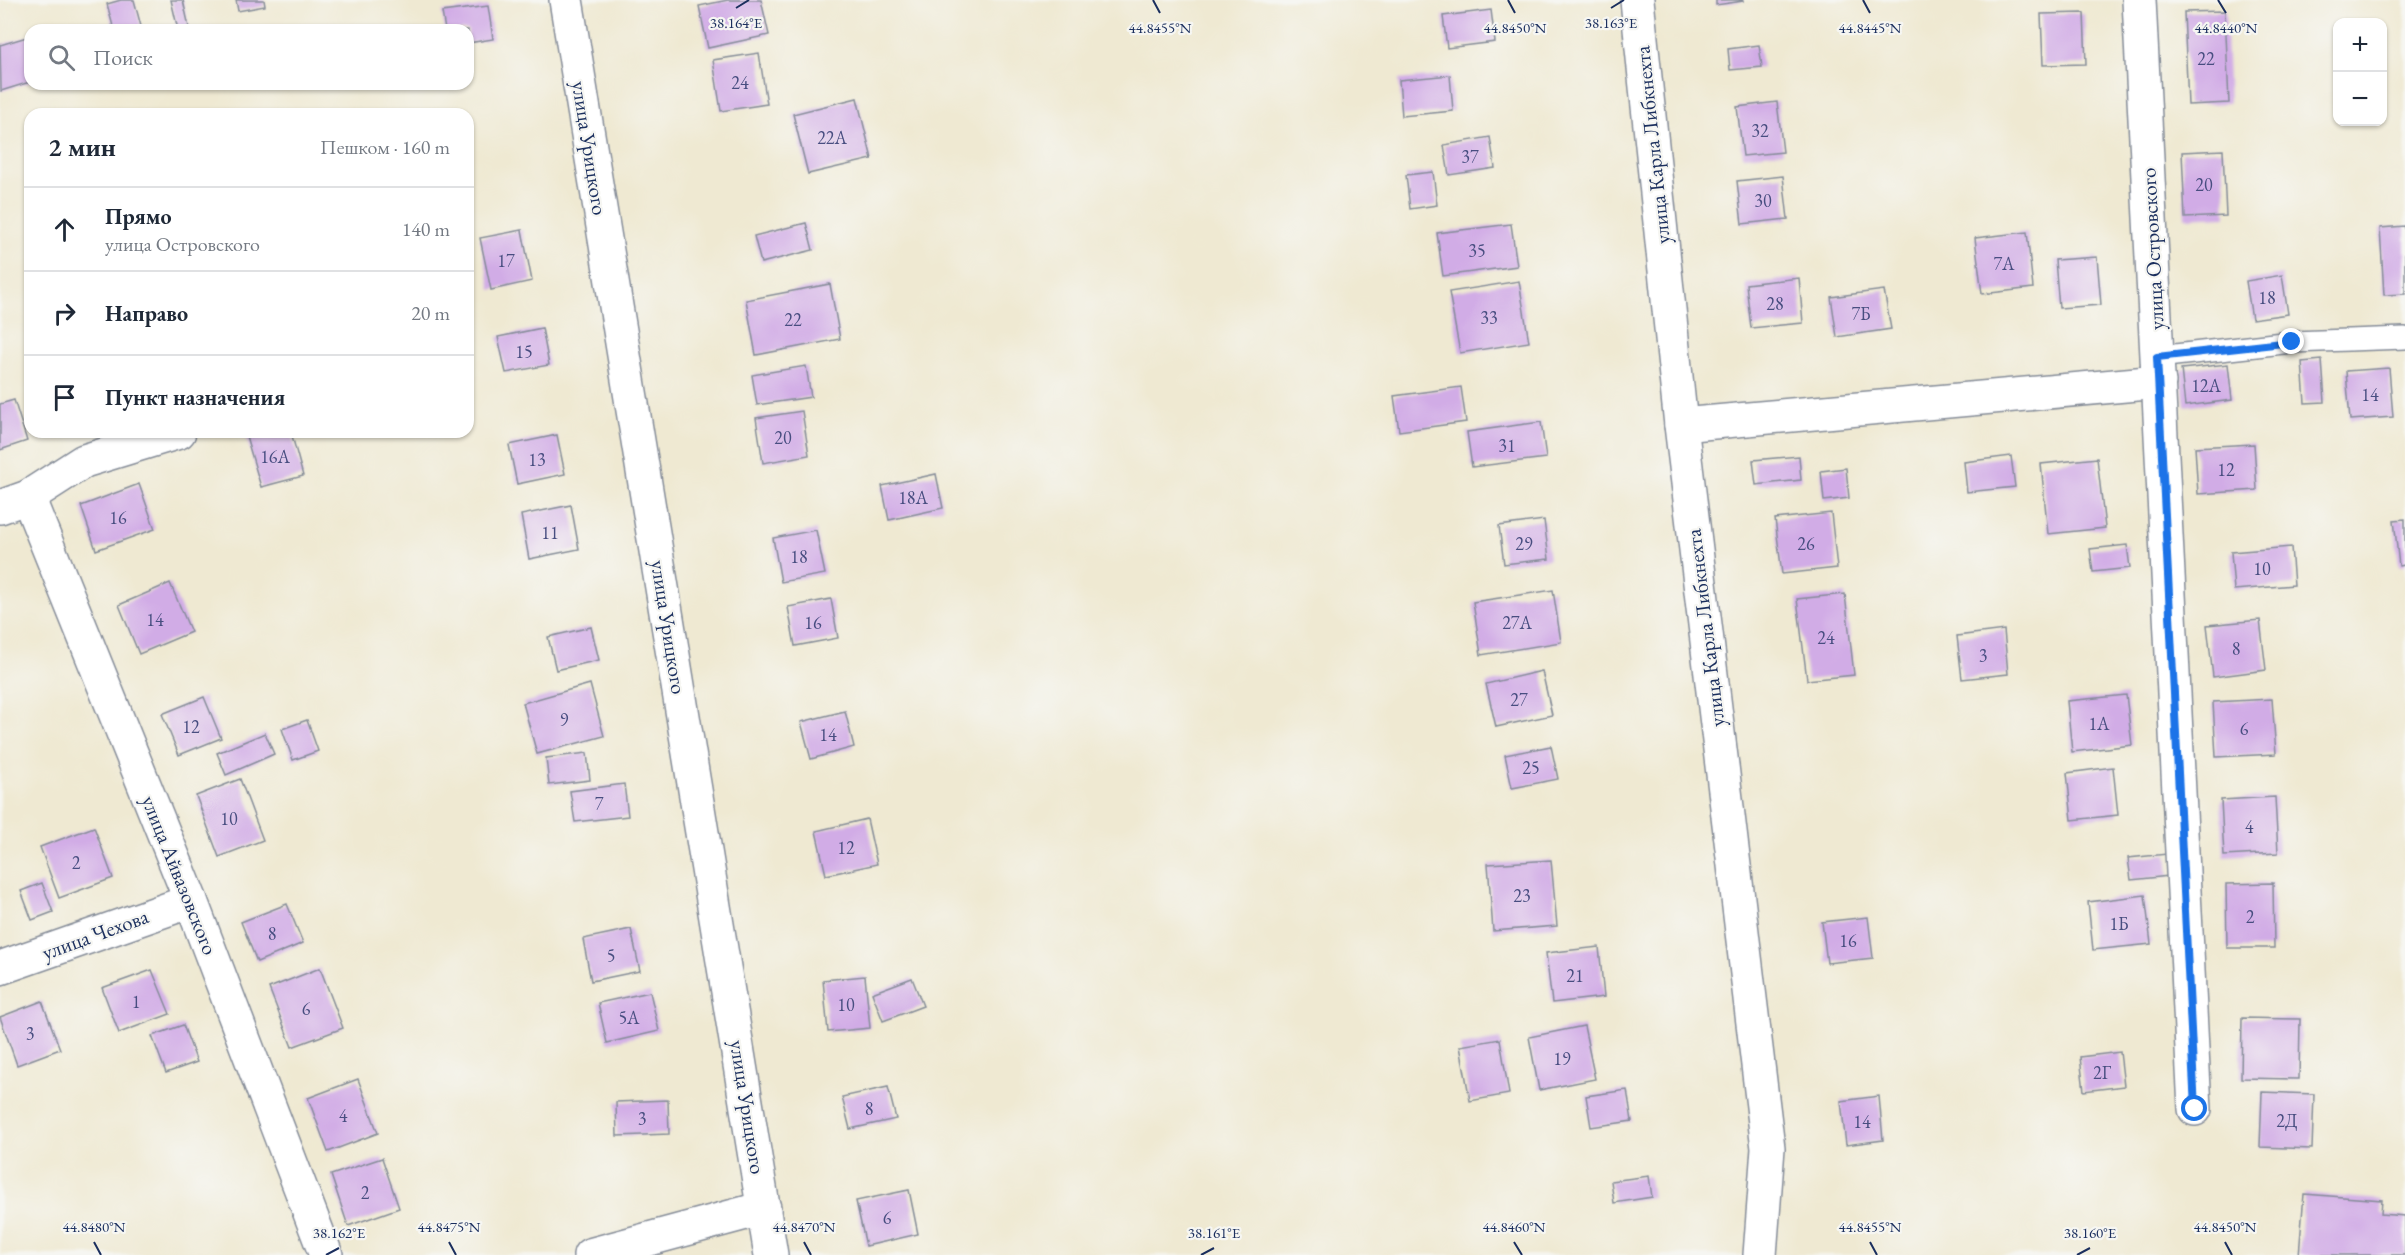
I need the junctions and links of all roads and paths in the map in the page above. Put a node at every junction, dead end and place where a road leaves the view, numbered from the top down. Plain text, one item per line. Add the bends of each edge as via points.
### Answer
1 (566, 0) edge
2 (1637, 0) edge
3 (2139, 0) edge
4 (2405, 338) edge
5 (2158, 370) junction
6 (1681, 425) junction
7 (159, 438) edge
8 (14, 502) edge
9 (190, 901) junction
10 (0, 968) edge
11 (2195, 1109) dead end
12 (764, 1208) junction
13 (326, 1255) edge
14 (590, 1255) edge
15 (771, 1255) edge
16 (1760, 1255) edge

1 - 12 street, улица Урицкого
2 - 6 street, улица Карла Либкнехта
3 - 5 street, улица Островского
4 - 5 lane via 2292,342
5 - 6 street
5 - 11 street, улица Островского
6 - 16 street, улица Карла Либкнехта via 1768,1148
7 - 8 street, улица Айвазовского via 84,461
8 - 9 street, улица Айвазовского
9 - 10 street, улица Чехова
9 - 13 street, улица Айвазовского
12 - 14 street
12 - 15 street, улица Урицкого

